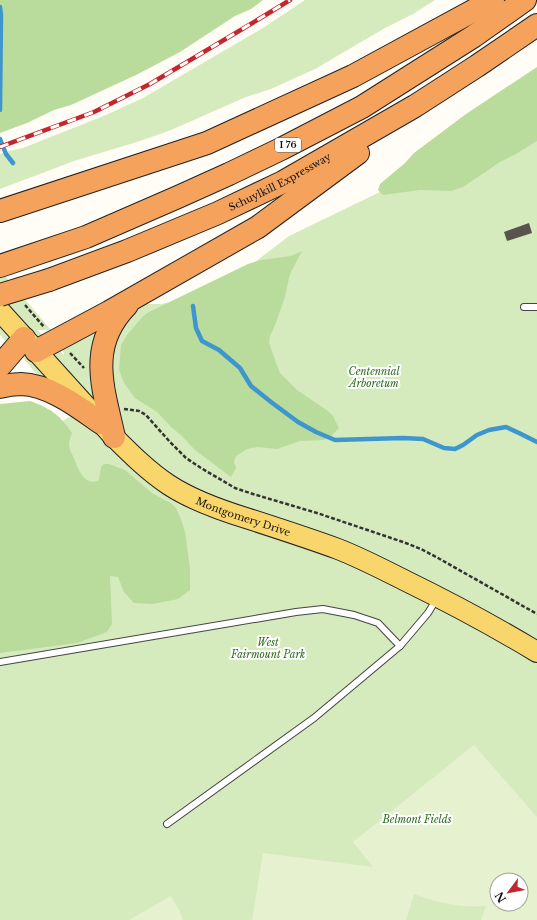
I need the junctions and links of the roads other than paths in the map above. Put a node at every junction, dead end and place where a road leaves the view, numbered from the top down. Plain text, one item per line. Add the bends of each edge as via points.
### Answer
1 (493, 0) edge
2 (525, 0) edge
3 (537, 26) edge
4 (477, 66) junction
5 (0, 211) edge
6 (0, 266) edge
7 (0, 295) edge
8 (134, 297) junction
9 (524, 307) dead end
10 (537, 307) edge
11 (0, 311) edge
12 (30, 344) junction
13 (0, 366) edge
14 (0, 387) edge
15 (107, 430) junction
16 (438, 596) junction
17 (400, 646) junction
18 (537, 652) edge
19 (0, 662) edge
20 (167, 824) dead end

1 - 5 highway via 354,76 208,143
2 - 6 highway, I 76 via 462,44 362,107 288,145 164,204 86,237
3 - 4 highway, Schuylkill Expressway
4 - 7 highway, Schuylkill Expressway, bridge via 416,106 283,182 218,213 127,251
4 - 8 highway via 258,227
8 - 12 highway via 86,325
8 - 15 highway via 115,320 104,344 102,378
9 - 10 lane
11 - 12 main road, Montgomery Drive
12 - 13 highway
12 - 15 main road, Montgomery Drive
14 - 15 highway via 22,384 43,388 70,402
15 - 16 main road, Montgomery Drive via 150,471 191,497 339,550
16 - 17 lane via 428,613
16 - 18 main road, Montgomery Drive
17 - 19 lane via 378,623 323,609
17 - 20 lane via 314,718

